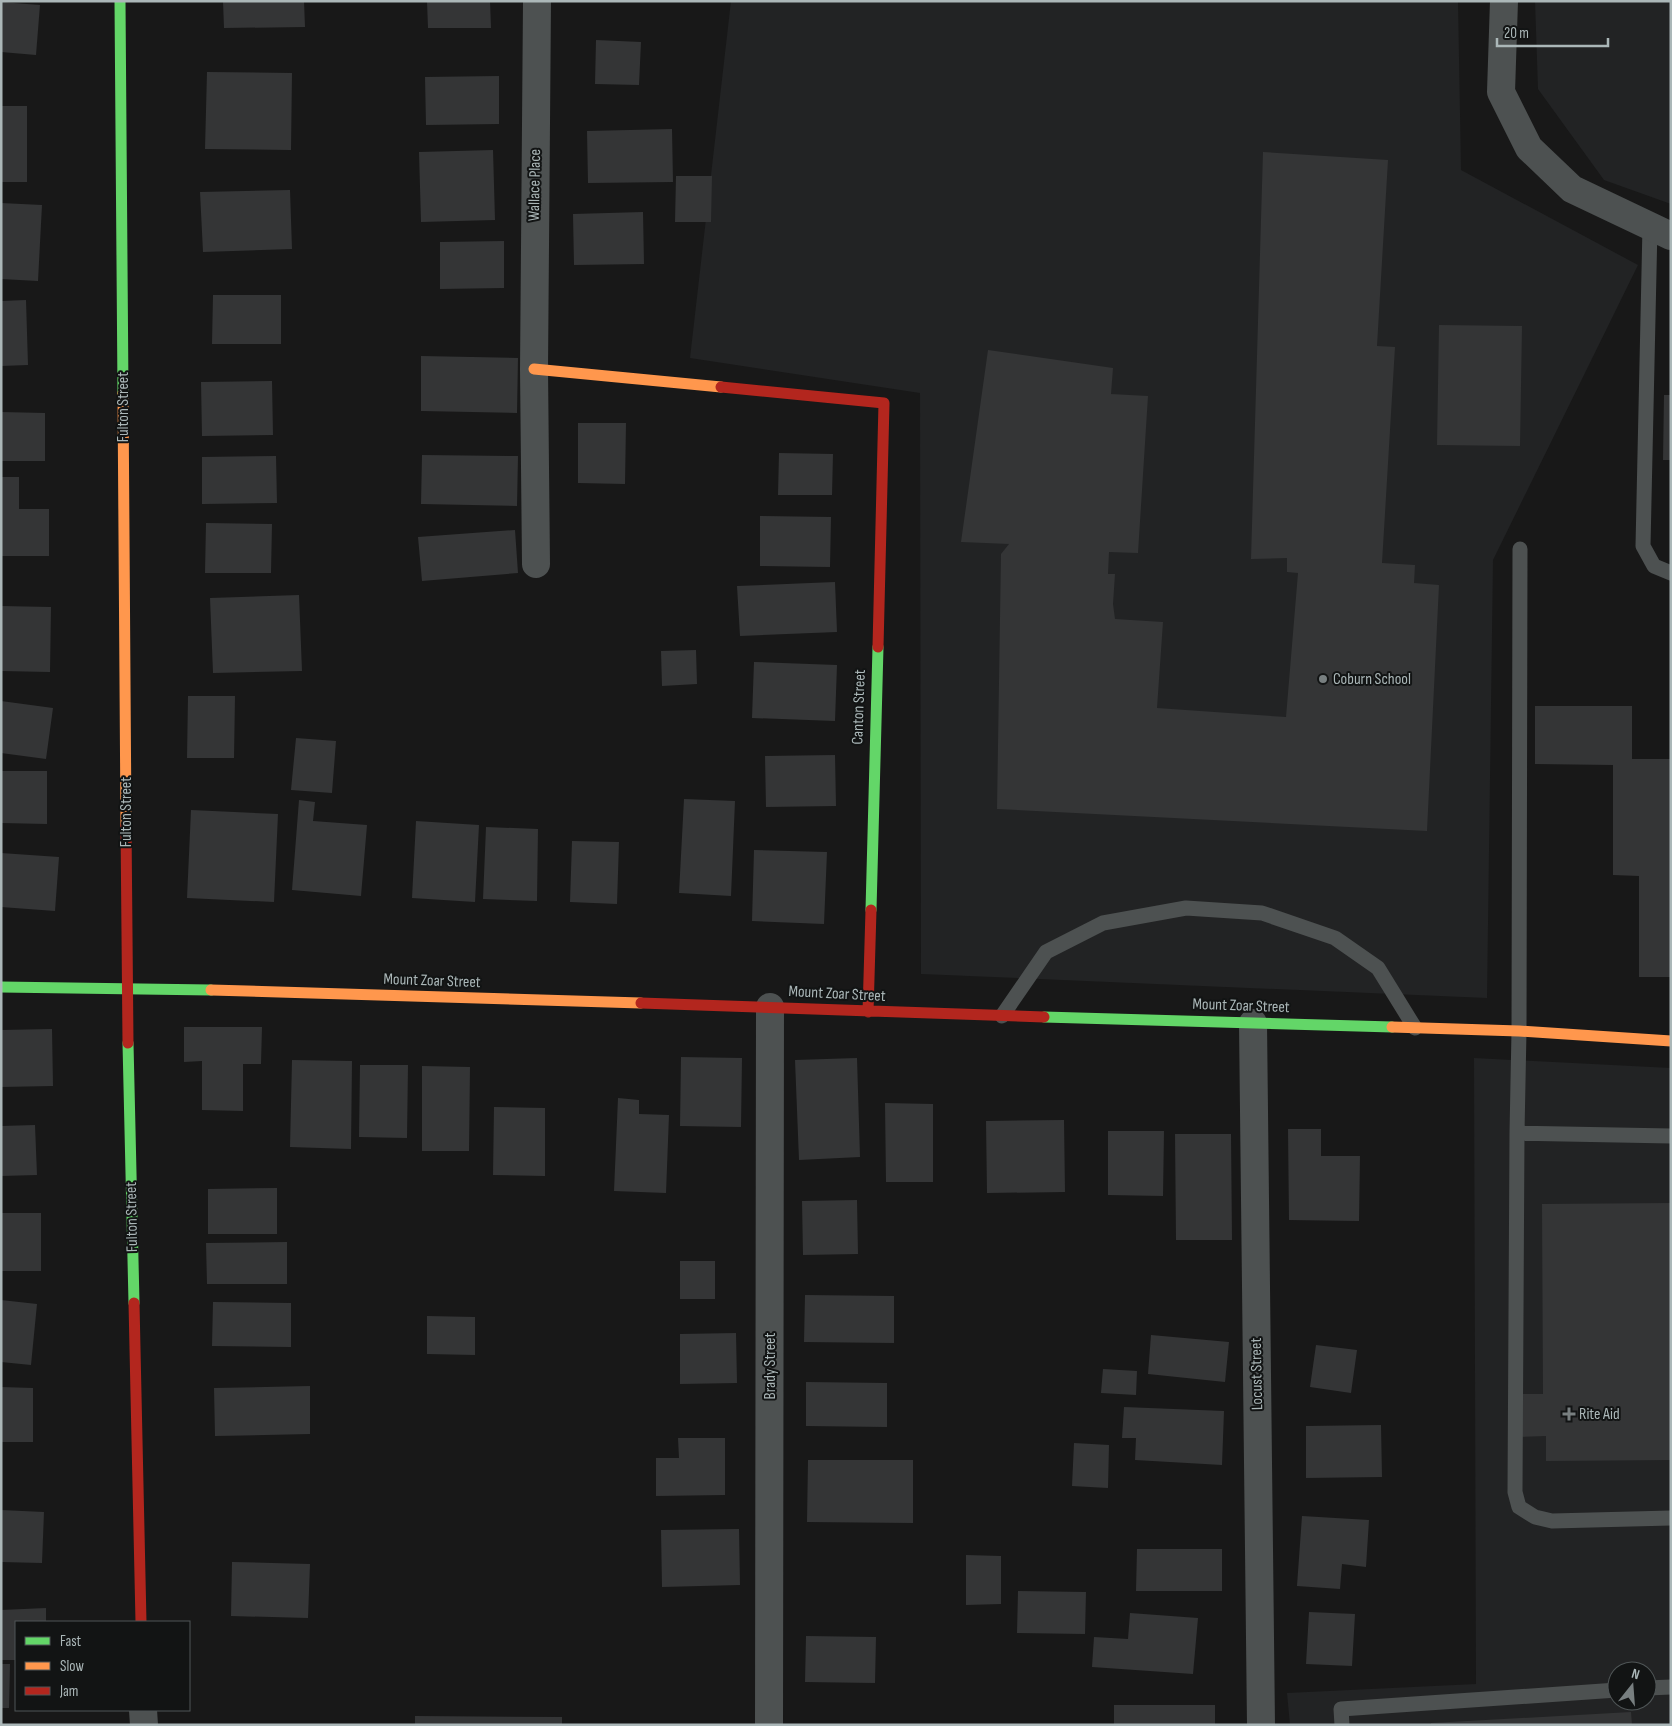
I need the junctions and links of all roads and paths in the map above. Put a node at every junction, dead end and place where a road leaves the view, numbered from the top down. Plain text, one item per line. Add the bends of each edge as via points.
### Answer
1 (120, 1) edge
2 (537, 1) edge
3 (1504, 1) edge
4 (1660, 231) edge
5 (534, 369) junction
6 (1520, 549) dead end
7 (536, 564) dead end
8 (1671, 573) edge
9 (1, 987) edge
10 (127, 988) junction
11 (770, 1007) junction
12 (868, 1012) junction
13 (1002, 1016) junction
14 (1253, 1023) junction
15 (1415, 1028) junction
16 (1519, 1031) junction
17 (1671, 1041) edge
18 (1517, 1134) junction
19 (1671, 1136) edge
20 (1671, 1518) edge
21 (141, 1621) edge
22 (1671, 1687) edge
23 (1657, 1688) edge
24 (1607, 1691) edge
25 (143, 1711) edge
26 (144, 1725) edge
27 (769, 1725) edge
28 (1262, 1725) edge
29 (1342, 1725) edge

1 - 10 street, Fulton Street
2 - 5 street, Wallace Place
3 - 4 street via 1502,92 1529,148 1572,189
4 - 8 lane via 1643,546 1654,566
5 - 7 street, Wallace Place
5 - 12 street, Canton Street via 884,403
6 - 16 lane
9 - 10 street, Mount Zoar Street
10 - 11 street, Mount Zoar Street
10 - 21 street, Fulton Street
11 - 12 street, Mount Zoar Street
11 - 27 street, Brady Street
12 - 13 street, Mount Zoar Street
13 - 14 street, Mount Zoar Street
13 - 15 lane via 1046,952 1103,922 1186,908 1262,914 1335,938 1378,968
14 - 15 street, Mount Zoar Street
14 - 28 street, Locust Street
15 - 16 street, Mount Zoar Street
16 - 17 street, Mount Zoar Street
16 - 18 lane
18 - 19 lane
18 - 20 lane via 1515,1492 1519,1507 1534,1517 1552,1521
22 - 23 lane
24 - 29 lane via 1341,1709
25 - 26 street

